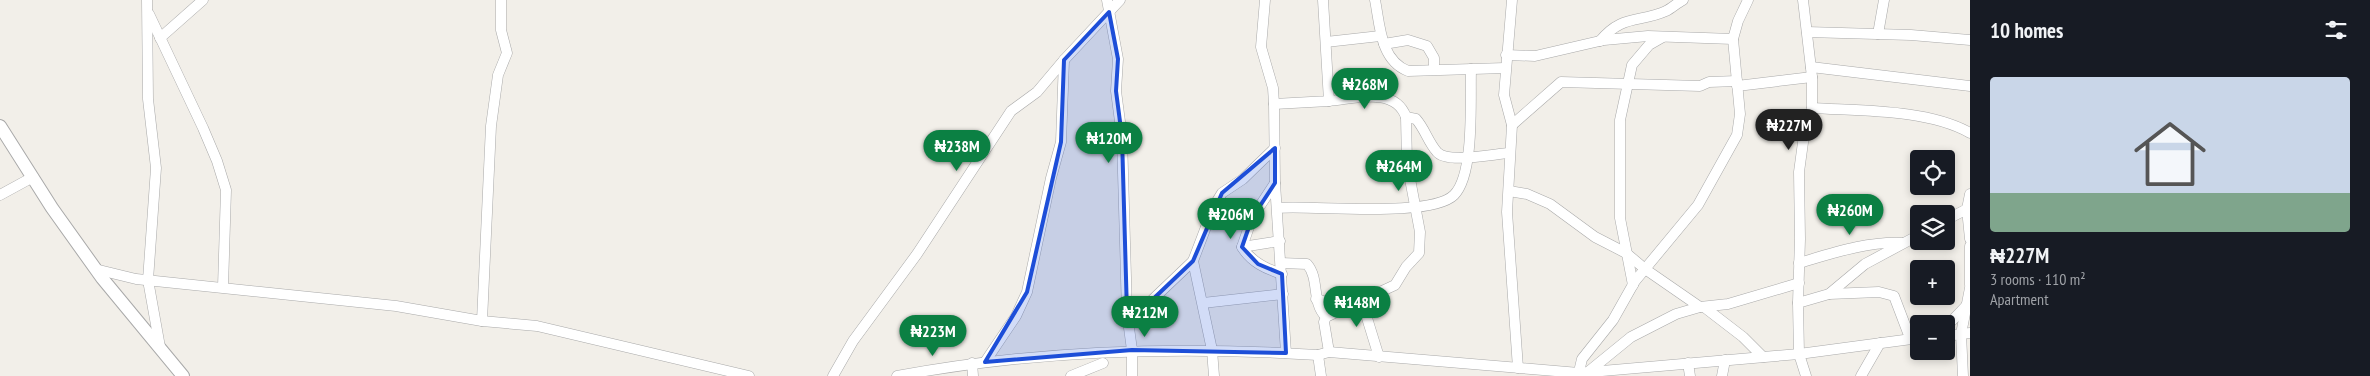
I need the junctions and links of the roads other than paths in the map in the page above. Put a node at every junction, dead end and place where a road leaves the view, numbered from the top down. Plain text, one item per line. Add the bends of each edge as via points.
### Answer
1 (203, 0) edge
2 (501, 0) edge
3 (1107, 0) edge
4 (1120, 0) edge
5 (1265, 0) edge
6 (1323, 0) edge
7 (1375, 0) edge
8 (1512, 0) edge
9 (1683, 0) edge
10 (1748, 0) edge
11 (1884, 0) edge
12 (1806, 2) edge
13 (147, 5) edge
14 (1109, 12) junction
15 (1807, 32) junction
16 (1878, 34) junction
17 (1664, 36) junction
18 (160, 38) junction
19 (1733, 39) junction
20 (1382, 40) junction
21 (1970, 40) edge
22 (1600, 41) junction
23 (1326, 42) junction
24 (1506, 55) junction
25 (1064, 60) junction
26 (1434, 68) junction
27 (1471, 68) junction
28 (1505, 68) junction
29 (1811, 72) junction
30 (1737, 84) junction
31 (1626, 85) junction
32 (1970, 86) edge
33 (1329, 101) junction
34 (1274, 104) junction
35 (1812, 108) junction
36 (1406, 117) junction
37 (1512, 125) junction
38 (0, 126) edge
39 (1970, 134) edge
40 (1275, 148) junction
41 (1509, 153) junction
42 (1468, 158) junction
43 (33, 178) junction
44 (1275, 183) junction
45 (1509, 191) junction
46 (1970, 194) edge
47 (0, 195) edge
48 (1415, 206) junction
49 (1278, 208) junction
50 (1967, 209) junction
51 (1955, 215) edge
52 (1970, 234) edge
53 (1910, 240) edge
54 (1280, 241) junction
55 (1904, 243) junction
56 (1970, 246) edge
57 (1242, 247) junction
58 (1626, 252) junction
59 (1193, 262) junction
60 (1281, 263) junction
61 (1799, 263) junction
62 (1645, 269) junction
63 (99, 270) junction
64 (1282, 274) junction
65 (148, 280) junction
66 (1846, 280) junction
67 (1798, 283) junction
68 (1633, 285) junction
69 (1970, 286) edge
70 (223, 287) junction
71 (1862, 292) junction
72 (1283, 294) junction
73 (1829, 294) junction
74 (1368, 298) junction
75 (1316, 299) junction
76 (1203, 303) junction
77 (1798, 303) junction
78 (1968, 304) edge
79 (1347, 307) junction
80 (1702, 307) junction
81 (1126, 313) junction
82 (1326, 317) junction
83 (1955, 318) edge
84 (482, 321) junction
85 (1910, 330) edge
86 (1966, 333) edge
87 (1910, 339) edge
88 (1880, 343) junction
89 (160, 350) junction
90 (1132, 350) junction
91 (1212, 350) junction
92 (1329, 352) junction
93 (1108, 353) junction
94 (1286, 353) junction
95 (1799, 354) junction
96 (1318, 355) junction
97 (1379, 356) junction
98 (1762, 357) junction
99 (1725, 360) junction
100 (985, 362) junction
101 (972, 363) junction
102 (1103, 363) junction
103 (1688, 363) junction
104 (1521, 371) edge
105 (1582, 374) edge
106 (183, 376) edge
107 (748, 376) edge
108 (833, 376) edge
109 (897, 376) edge
110 (974, 376) edge
111 (1071, 376) edge
112 (1098, 376) edge
113 (1132, 376) edge
114 (1214, 376) edge
115 (1321, 376) edge
116 (1690, 376) edge
117 (1722, 376) edge
118 (1806, 376) edge
119 (1861, 376) edge
120 (1963, 376) edge

1 - 18 street
2 - 84 street via 501,30 507,53 498,75 487,168
3 - 14 street
4 - 14 street
5 - 34 street via 1261,47 1273,88
6 - 23 street
7 - 20 street
8 - 24 street
9 - 22 street via 1666,11 1628,20 1610,29
10 - 19 street
11 - 16 street
12 - 15 street
13 - 18 street
13 - 65 street via 148,99 156,168
14 - 25 street
14 - 81 street via 1118,59 1116,90 1122,137
15 - 16 street
15 - 29 street
16 - 21 street
17 - 19 street
17 - 22 street
17 - 31 street via 1649,45 1632,66
18 - 70 street via 223,178 226,190
19 - 30 street
20 - 23 street
20 - 26 street via 1399,67 1408,71
20 - 26 street via 1408,40 1427,46 1434,58
22 - 24 street via 1535,56
23 - 33 street
24 - 28 street
25 - 100 street via 1061,142 1050,178 1027,292 1016,316
25 - 108 street via 1037,92 1011,111 922,246 853,341
26 - 27 street
27 - 28 street
27 - 42 street
28 - 37 street via 1504,95
29 - 30 street
29 - 32 street
29 - 35 street
30 - 31 street
30 - 62 street via 1740,114 1737,135 1698,205
31 - 37 street via 1561,82
31 - 58 street via 1619,146 1620,218
33 - 34 street
33 - 36 street via 1377,96 1402,106
34 - 40 street
35 - 39 street via 1884,112 1955,125
35 - 61 street via 1799,172
36 - 42 street via 1416,119 1438,154
36 - 48 street via 1407,163
37 - 41 street
38 - 43 street
40 - 44 street
40 - 59 street via 1222,193
41 - 42 street
41 - 45 street
42 - 48 street via 1464,177 1455,195 1444,201
43 - 47 street
43 - 63 street
44 - 49 street
44 - 57 street via 1252,218
45 - 58 street via 1527,194 1550,204 1595,237
45 - 104 street via 1508,238
46 - 50 street
48 - 49 street via 1369,210
48 - 74 street via 1420,232 1419,253 1406,266 1395,285
49 - 54 street
50 - 51 street
50 - 52 street
53 - 55 street
54 - 57 street
54 - 60 street
55 - 61 street via 1850,248
55 - 66 street via 1865,264
56 - 69 street
57 - 64 street via 1258,264
58 - 62 street
58 - 68 street
59 - 76 street
59 - 81 street via 1151,301
60 - 64 street
60 - 75 street via 1307,264 1312,269
61 - 67 street
62 - 68 street
62 - 80 street
63 - 65 street
63 - 89 street
64 - 72 street
65 - 70 street
65 - 89 street
66 - 71 street
66 - 73 street
67 - 77 street
67 - 80 street via 1728,304
68 - 105 street via 1613,320 1582,359
69 - 78 street
70 - 84 street via 396,306
71 - 73 street
71 - 85 street via 1894,296
72 - 76 street
72 - 94 street
73 - 77 street
74 - 79 street
74 - 97 street via 1367,318
75 - 79 street
75 - 82 street
76 - 91 street
77 - 95 street
78 - 83 street
78 - 86 street
79 - 82 street
80 - 98 street via 1743,337
80 - 105 street via 1676,314 1631,337
81 - 90 street
82 - 92 street
84 - 107 street via 537,326
86 - 120 street
87 - 88 street
88 - 95 street
88 - 119 street
89 - 106 street
90 - 91 street
90 - 93 street
90 - 113 street
91 - 94 street
91 - 114 street
92 - 96 street
92 - 97 street
93 - 100 street
93 - 102 street
94 - 96 street
95 - 98 street
95 - 118 street
96 - 115 street
97 - 104 street
98 - 99 street
99 - 103 street
99 - 117 street
100 - 101 street
101 - 109 street
101 - 110 street
102 - 111 street
102 - 112 street
103 - 105 street
103 - 116 street
104 - 105 street

